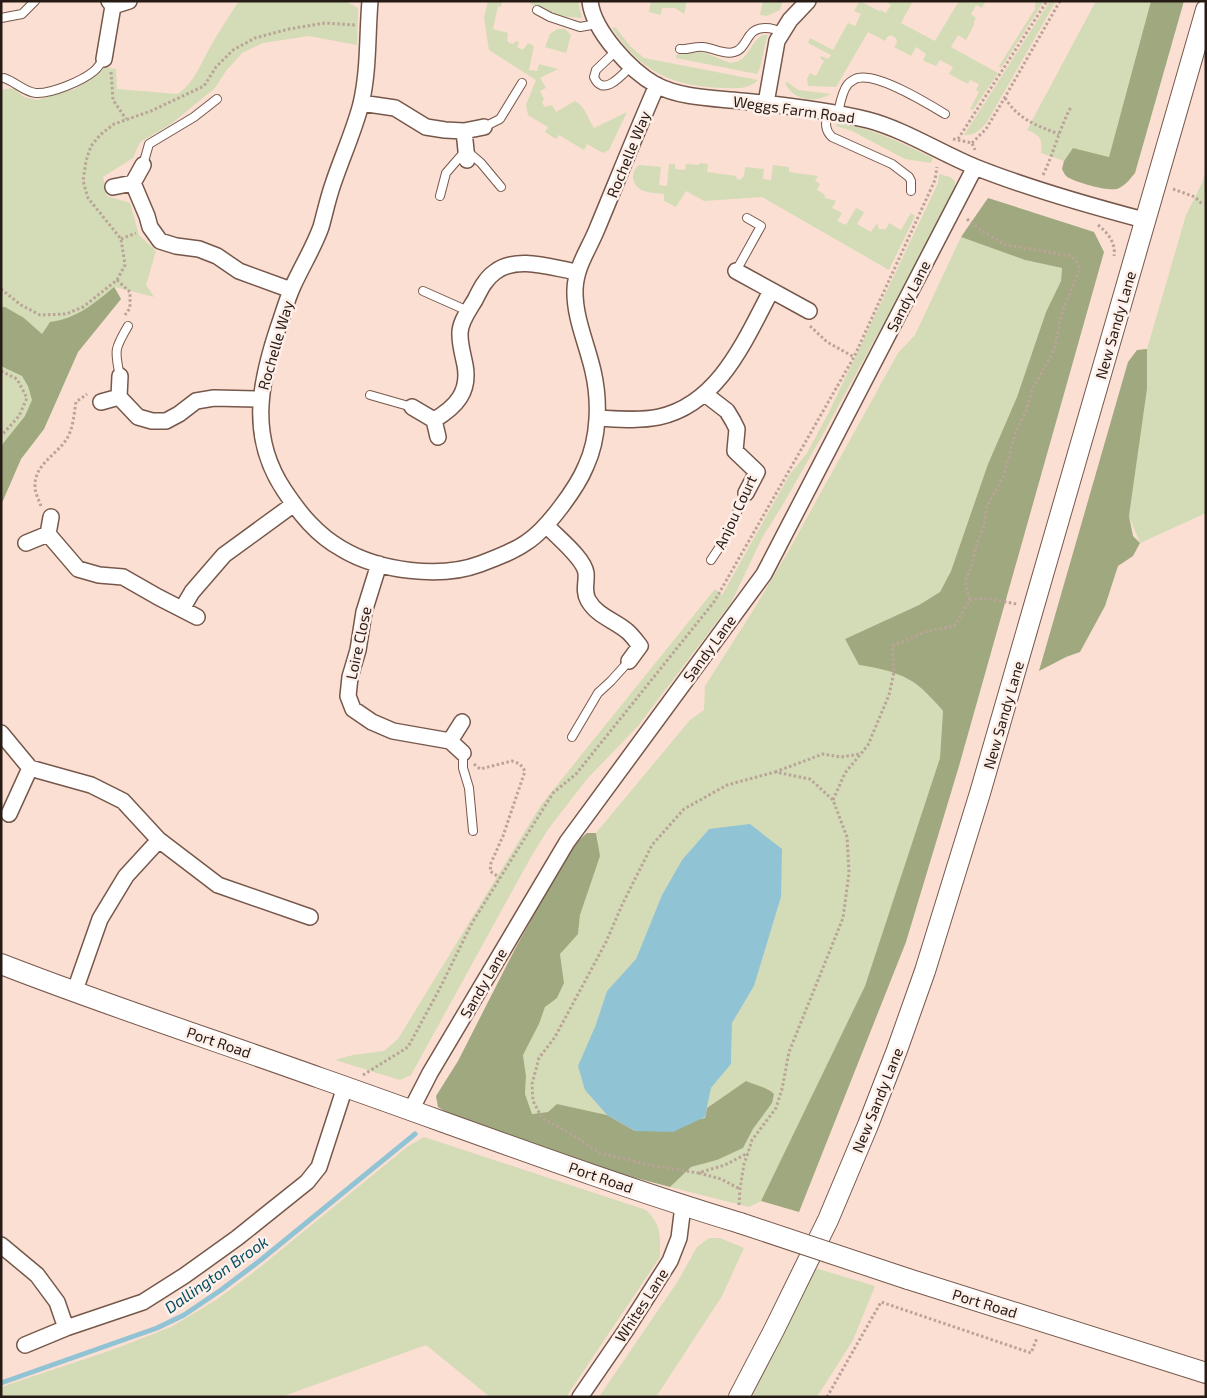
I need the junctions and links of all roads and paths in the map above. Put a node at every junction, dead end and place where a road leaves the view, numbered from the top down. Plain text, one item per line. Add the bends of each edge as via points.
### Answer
1 (35, 1) edge
2 (129, 1) edge
3 (370, 1) edge
4 (590, 1) edge
5 (808, 1) edge
6 (1047, 1) edge
7 (1060, 1) edge
8 (111, 3) edge
9 (537, 10) dead end
10 (1206, 10) edge
11 (1, 18) edge
12 (597, 24) junction
13 (782, 33) junction
14 (680, 49) dead end
15 (616, 50) junction
16 (104, 59) junction
17 (631, 66) junction
18 (4, 78) dead end
19 (522, 83) dead end
20 (657, 85) junction
21 (1005, 98) junction
22 (217, 99) dead end
23 (361, 103) junction
24 (766, 103) junction
25 (1071, 107) dead end
26 (832, 113) junction
27 (944, 114) dead end
28 (126, 119) dead end
29 (484, 128) joint
30 (464, 131) junction
31 (1059, 134) junction
32 (958, 139) junction
33 (944, 154) junction
34 (467, 155) junction
35 (143, 165) joint
36 (975, 166) junction
37 (1156, 182) junction
38 (133, 183) junction
39 (113, 186) dead end
40 (501, 187) dead end
41 (1037, 190) junction
42 (911, 191) dead end
43 (440, 196) dead end
44 (1203, 205) dead end
45 (747, 218) dead end
46 (967, 219) dead end
47 (1144, 220) junction
48 (1093, 223) dead end
49 (1114, 258) dead end
50 (736, 271) joint
51 (577, 272) junction
52 (117, 280) dead end
53 (291, 290) junction
54 (771, 290) junction
55 (423, 291) dead end
56 (468, 311) junction
57 (809, 311) joint
58 (124, 316) dead end
59 (128, 326) dead end
60 (854, 357) junction
61 (1, 371) edge
62 (120, 376) joint
63 (705, 394) junction
64 (370, 395) dead end
65 (96, 397) joint
66 (119, 397) junction
67 (260, 399) junction
68 (412, 407) joint
69 (598, 418) junction
70 (434, 420) junction
71 (1, 436) edge
72 (438, 437) dead end
73 (746, 493) joint
74 (294, 504) junction
75 (52, 517) joint
76 (546, 526) junction
77 (48, 534) junction
78 (26, 543) dead end
79 (712, 560) dead end
80 (379, 564) junction
81 (1020, 597) dead end
82 (970, 600) junction
83 (182, 609) junction
84 (197, 616) dead end
85 (628, 661) joint
86 (462, 722) dead end
87 (1, 733) edge
88 (572, 737) dead end
89 (450, 741) junction
90 (463, 754) junction
91 (860, 754) junction
92 (30, 768) junction
93 (775, 772) junction
94 (833, 800) junction
95 (9, 814) dead end
96 (473, 831) dead end
97 (159, 840) junction
98 (500, 878) junction
99 (310, 917) dead end
100 (1, 964) edge
101 (74, 993) junction
102 (351, 1082) junction
103 (415, 1112) junction
104 (748, 1153) junction
105 (698, 1173) junction
106 (740, 1189) junction
107 (683, 1206) junction
108 (740, 1223) junction
109 (1, 1245) edge
110 (1044, 1322) junction
111 (66, 1328) junction
112 (25, 1345) dead end
113 (1206, 1373) edge
114 (580, 1397) edge
115 (738, 1397) edge
116 (826, 1397) edge

1 - 11 lane via 22,14
2 - 8 street
3 - 23 street, Rochelle Way via 369,55
4 - 12 street, Weggs Farm Road
5 - 13 street
6 - 32 path
7 - 21 path
8 - 16 street
9 - 12 lane via 580,27
10 - 37 street, New Sandy Lane
12 - 15 street, Weggs Farm Road
13 - 14 lane via 773,28 761,28 751,33 740,50 734,52 703,47
13 - 24 street via 777,41
15 - 17 street, Weggs Farm Road
15 - 17 lane via 596,70 596,82 607,86
16 - 18 lane via 94,71 73,84 47,92 36,93
16 - 28 path via 111,63 113,100
17 - 20 street, Weggs Farm Road
19 - 29 lane via 500,119
20 - 24 street, Weggs Farm Road via 685,95
20 - 51 street, Rochelle Way
21 - 31 path via 1022,118
21 - 32 path via 986,129 972,143
22 - 35 lane via 149,144
23 - 30 street via 395,108 426,126
23 - 53 street, Rochelle Way via 320,230
24 - 26 street, Weggs Farm Road
25 - 31 path
26 - 27 lane via 848,84 858,78 886,83
26 - 33 street, Weggs Farm Road via 871,121
26 - 42 lane via 827,133 904,172 911,181
29 - 30 street
30 - 34 street
31 - 41 path
32 - 33 path via 952,138
33 - 36 street, Weggs Farm Road
33 - 60 path
34 - 40 lane via 481,163
34 - 43 lane via 446,173
35 - 38 street
36 - 41 street, Weggs Farm Road
36 - 103 street, Sandy Lane via 764,574 567,842 430,1073
37 - 44 path via 1195,197
37 - 47 street, New Sandy Lane
38 - 39 street
38 - 53 street via 150,227 160,241 199,248 218,256 239,271
41 - 47 street, Weggs Farm Road
45 - 50 lane via 761,226
46 - 82 path via 1006,245 1071,256 1078,263 1079,271 1062,313 1054,350 1032,390 1003,476 987,506 984,526 965,582
47 - 115 street, New Sandy Lane via 980,793 925,971 868,1126 828,1220
48 - 49 path via 1109,236
50 - 54 street
51 - 56 street via 523,263 507,266 495,272 484,284
51 - 69 street, Rochelle Way via 576,310 594,372
52 - 58 path via 130,292 130,308
53 - 67 street, Rochelle Way via 264,373
54 - 57 street
54 - 63 street via 736,357
55 - 56 lane
56 - 70 street via 459,332 466,372 464,390 450,411
57 - 60 path via 810,326 826,342
59 - 62 lane via 116,345
60 - 98 path via 714,602 576,774 553,794
61 - 71 path via 17,379 27,398 19,416
62 - 66 street
63 - 69 street via 693,404 658,417 633,420
63 - 73 street, Anjou Court via 726,411 737,430 736,451 757,472
64 - 68 lane
65 - 66 street
65 - 75 path via 76,402 67,439 41,466 37,475 35,488 41,506
66 - 67 street via 138,418 152,421 166,421 196,401
67 - 74 street, Rochelle Way via 260,422 270,463
68 - 70 street
69 - 76 street, Rochelle Way via 587,466
70 - 72 street
73 - 79 lane, Anjou Court
74 - 80 street, Rochelle Way via 330,542 350,554
74 - 83 street via 224,554
75 - 77 street
76 - 80 street, Rochelle Way via 527,542 470,568 440,572
76 - 85 street via 582,563 586,573 584,587 587,599 603,617 628,632 640,646
77 - 78 street
77 - 83 street via 78,569 123,578
80 - 89 street, Loire Close via 364,612 348,696 353,708 372,722 393,731
81 - 82 path via 1018,604 984,598
82 - 91 path via 954,626 928,630 892,646 894,672 889,695 868,745
83 - 84 street
85 - 88 lane via 598,694
86 - 89 street
87 - 92 street
89 - 90 street
90 - 96 lane
90 - 98 path via 480,769 512,761 525,771 504,836 491,863 490,871
91 - 93 path via 841,757 823,754
91 - 94 path via 845,773
92 - 95 street
92 - 97 street via 91,784 124,801
93 - 94 path via 810,779
93 - 105 path via 727,786 684,809 652,845 606,942 555,1037 539,1058 532,1084 533,1101 542,1118 600,1153
94 - 104 path via 846,837 849,873 843,918 789,1052 776,1108 752,1140
97 - 99 street via 218,885
97 - 101 street via 126,876 100,919
98 - 102 path via 472,924 408,1047
100 - 101 street, Port Road
101 - 102 street, Port Road
102 - 103 street, Port Road
102 - 111 street via 318,1167 307,1182 237,1238 143,1302
103 - 107 street, Port Road
104 - 105 path via 725,1165
104 - 106 path
105 - 106 path via 721,1179
106 - 108 path
107 - 108 street, Port Road
107 - 114 street, Whites Lane via 679,1238 670,1261
108 - 110 street, Port Road, bridge
109 - 111 street via 37,1275 57,1302
110 - 113 street, Port Road
110 - 116 path via 1031,1353 881,1302
111 - 112 street

